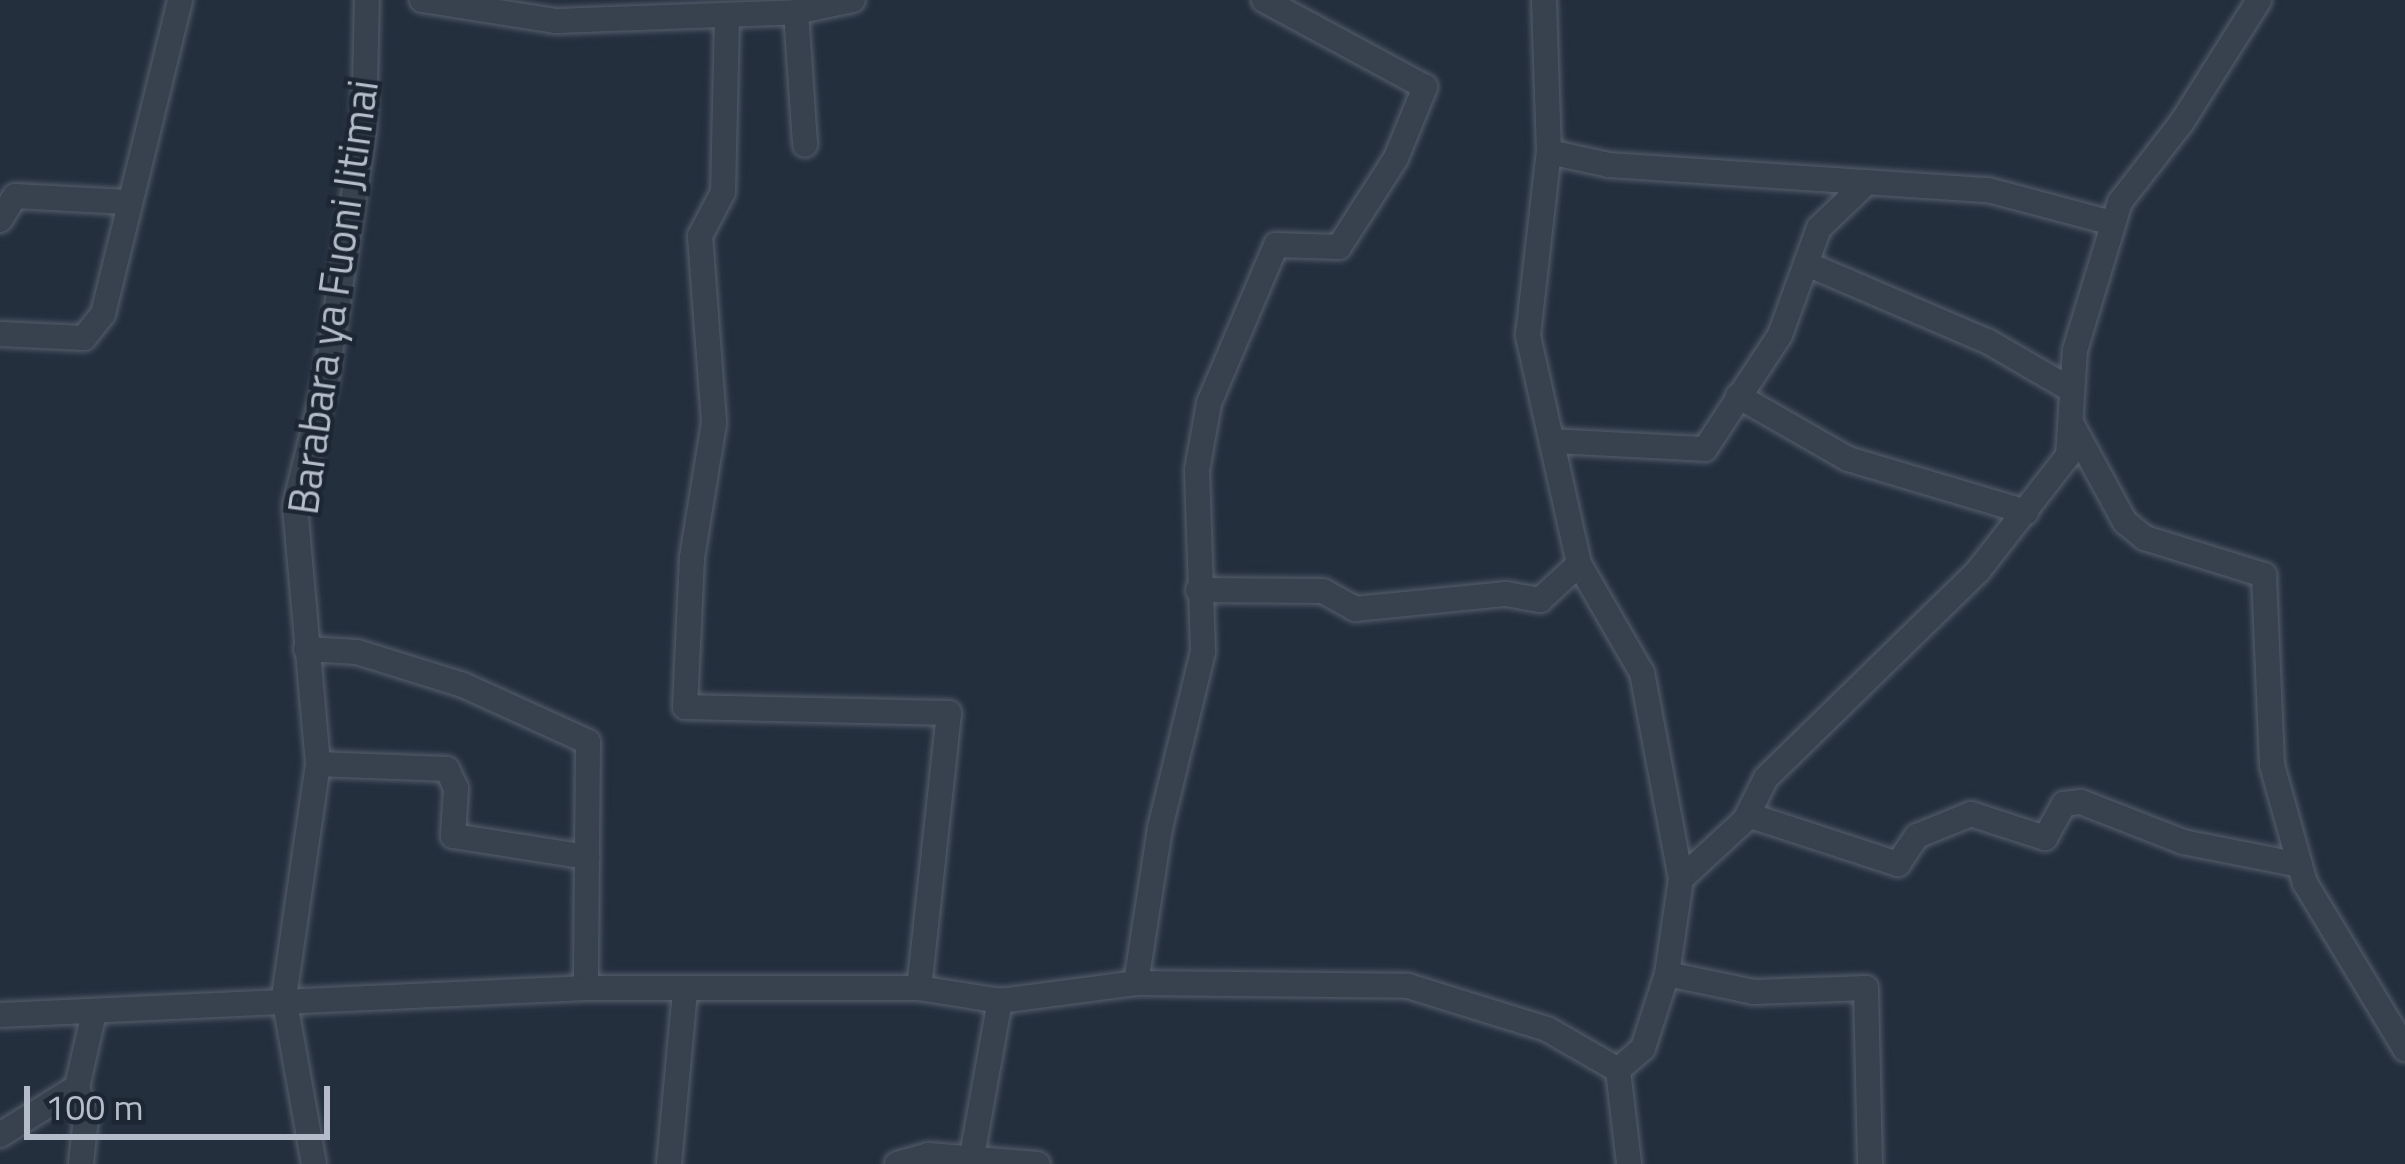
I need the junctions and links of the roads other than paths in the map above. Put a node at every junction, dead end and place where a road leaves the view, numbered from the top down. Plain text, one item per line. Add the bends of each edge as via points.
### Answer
1 (180, 0) edge
2 (367, 0) edge
3 (422, 0) edge
4 (853, 0) edge
5 (1264, 0) edge
6 (1544, 0) edge
7 (2259, 0) edge
8 (796, 12) junction
9 (727, 17) junction
10 (805, 145) dead end
11 (1550, 152) junction
12 (1864, 184) junction
13 (126, 202) junction
14 (0, 220) edge
15 (2112, 224) junction
16 (1807, 264) junction
17 (0, 334) edge
18 (2068, 388) junction
19 (1738, 396) junction
20 (2071, 423) junction
21 (1552, 441) junction
22 (2026, 512) junction
23 (1579, 564) junction
24 (1198, 590) junction
25 (306, 649) junction
26 (318, 764) junction
27 (1748, 815) junction
28 (587, 857) junction
29 (2300, 865) junction
30 (1682, 879) junction
31 (1667, 974) junction
32 (1136, 983) junction
33 (586, 988) junction
34 (919, 988) junction
35 (685, 992) junction
36 (284, 997) junction
37 (1000, 1000) junction
38 (94, 1013) junction
39 (0, 1016) edge
40 (2405, 1049) edge
41 (1618, 1070) junction
42 (77, 1088) junction
43 (0, 1135) edge
44 (973, 1156) junction
45 (81, 1164) edge
46 (314, 1164) edge
47 (669, 1164) edge
48 (897, 1164) edge
49 (1038, 1164) edge
50 (1629, 1164) edge
51 (1870, 1164) edge

1 - 13 street
2 - 25 street, Barabara ya Fuoni Jitimai via 364,128 326,380 295,505
3 - 9 street via 556,21
4 - 8 street
5 - 24 street via 1425,87 1396,158 1339,247 1276,245 1252,292 1209,403 1197,470
6 - 11 street
7 - 15 street
8 - 9 street
8 - 10 street
9 - 34 street via 723,192 700,236 714,423 692,558 685,707 949,713
11 - 12 street via 1609,165
11 - 21 street via 1528,335
12 - 15 street via 1988,190
12 - 16 street via 1819,227
13 - 14 street via 14,196
13 - 17 street via 103,314 84,338
15 - 18 street
16 - 18 street via 1987,341
16 - 19 street via 1780,335
18 - 20 street
19 - 21 street via 1705,449
19 - 22 street via 1848,459
20 - 22 street via 2068,456
20 - 29 street via 2126,522 2145,538 2264,575 2272,765
21 - 23 street
22 - 27 street via 1978,572 1766,778
23 - 24 street via 1540,601 1506,594 1355,609 1323,591
23 - 30 street via 1642,674
24 - 32 street via 1203,651 1160,828
25 - 26 street, Barabara ya Fuoni Jitimai
25 - 28 street via 357,652 463,685 588,742
26 - 28 street via 447,769 456,788 453,836
26 - 36 street, Barabara ya Fuoni Jitimai
27 - 29 street via 1898,864 1917,836 1971,814 2044,838 2064,804 2080,802 2183,842
27 - 30 street
28 - 33 street
29 - 40 street
30 - 31 street
31 - 41 street via 1643,1048
31 - 51 street via 1754,992 1866,988
32 - 37 street
32 - 41 street via 1408,986 1547,1029
33 - 35 street
33 - 36 street
34 - 35 street
34 - 37 street
35 - 47 street
36 - 38 street via 245,1008
36 - 46 street, Barabara ya Fuoni Jitimai
37 - 44 street
38 - 39 street
38 - 42 street
41 - 50 street
42 - 43 street
42 - 45 street via 86,1117
44 - 48 street
44 - 49 street

